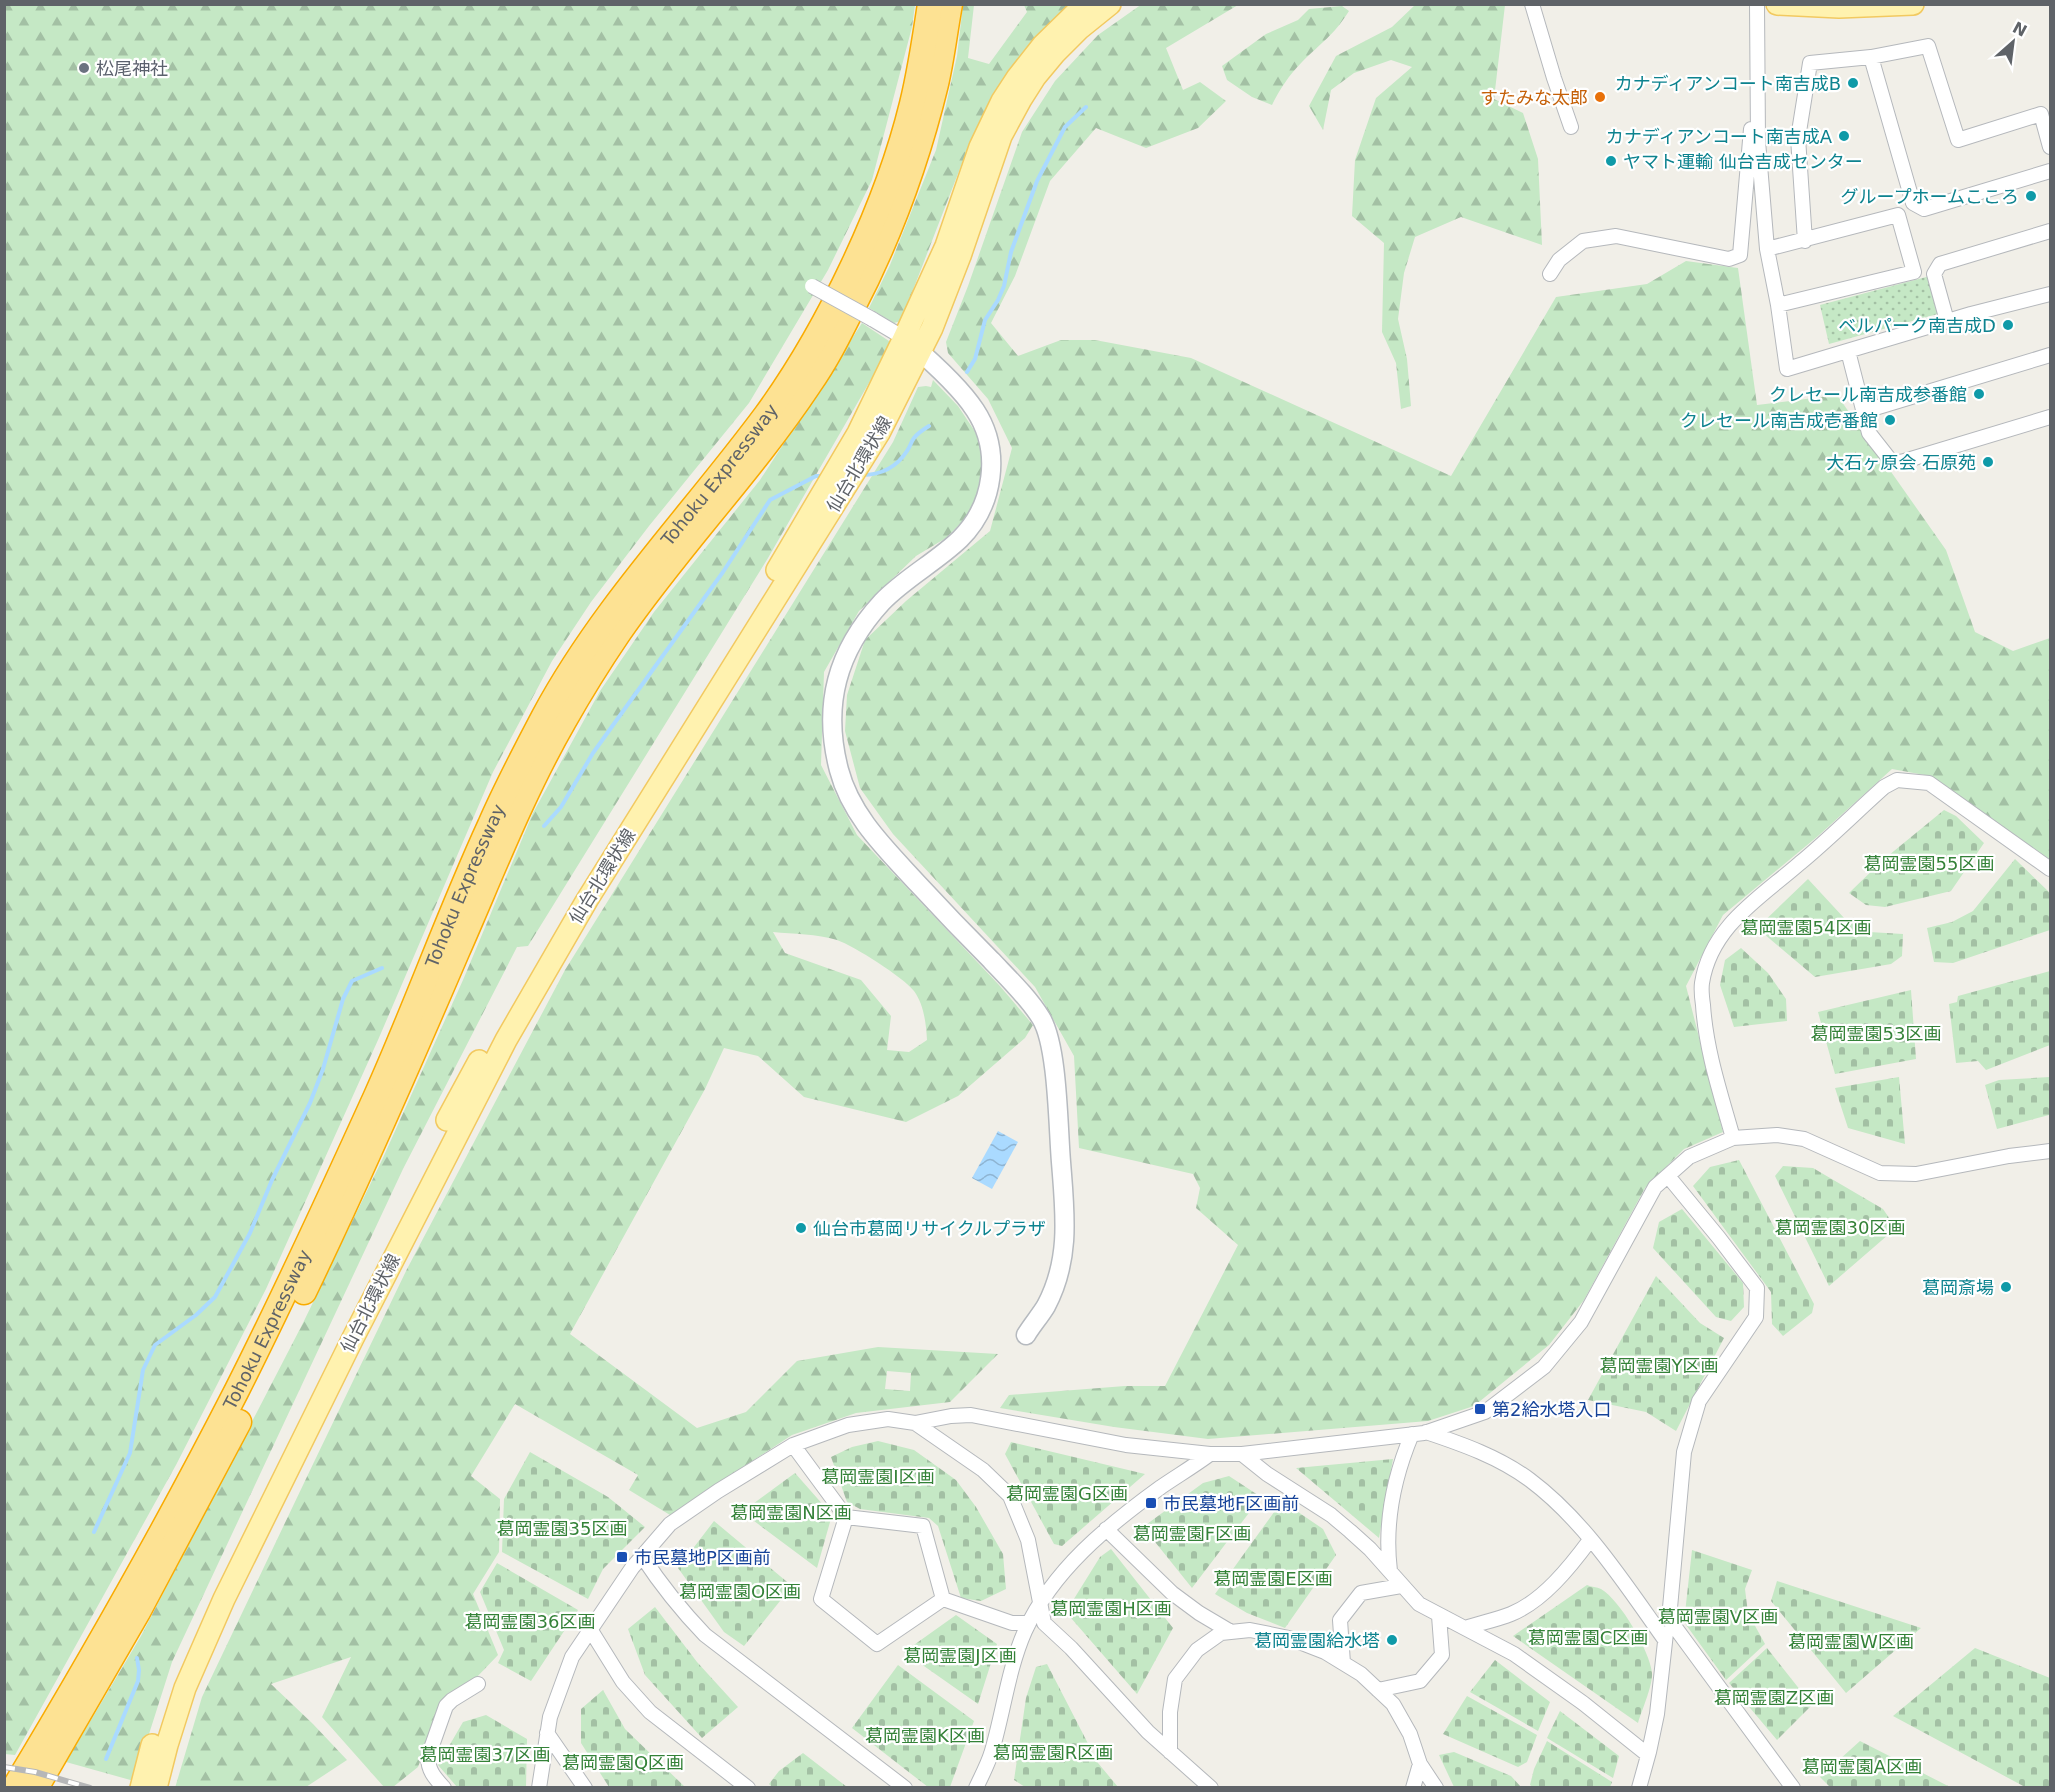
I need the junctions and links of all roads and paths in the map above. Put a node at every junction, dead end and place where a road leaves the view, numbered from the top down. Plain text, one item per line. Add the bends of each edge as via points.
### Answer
1 (930, 4) edge
2 (950, 4) edge
3 (1085, 4) edge
4 (1110, 4) edge
5 (1532, 4) edge
6 (1757, 4) edge
7 (1777, 4) edge
8 (1913, 4) edge
9 (1871, 57) junction
10 (1758, 103) junction
11 (1571, 127) dead end
12 (2050, 147) edge
13 (2050, 171) edge
14 (2050, 231) edge
15 (1805, 241) junction
16 (1767, 249) junction
17 (1550, 274) dead end
18 (812, 286) dead end
19 (2050, 294) edge
20 (1778, 305) junction
21 (1947, 321) junction
22 (904, 338) junction
23 (1848, 351) junction
24 (920, 352) junction
25 (2050, 355) edge
26 (1865, 411) junction
27 (2050, 417) edge
28 (825, 504) junction
29 (2050, 869) edge
30 (1733, 1138) junction
31 (2050, 1150) edge
32 (1668, 1176) junction
33 (1026, 1335) dead end
34 (915, 1423) junction
35 (1426, 1432) junction
36 (1412, 1434) junction
37 (794, 1445) junction
38 (1210, 1454) junction
39 (1242, 1454) junction
40 (846, 1516) junction
41 (1106, 1529) junction
42 (1590, 1540) junction
43 (642, 1556) junction
44 (1390, 1571) junction
45 (1401, 1586) junction
46 (943, 1599) junction
47 (1040, 1601) junction
48 (1439, 1616) junction
49 (1669, 1619) junction
50 (1029, 1623) junction
51 (1465, 1628) junction
52 (590, 1629) junction
53 (1231, 1632) junction
54 (1665, 1640) junction
55 (1343, 1663) junction
56 (478, 1684) dead end
57 (1378, 1690) junction
58 (547, 1733) junction
59 (1170, 1752) junction
60 (1648, 1755) junction
61 (1420, 1764) junction
62 (14, 1788) edge
63 (36, 1788) edge
64 (141, 1788) edge
65 (156, 1788) edge
66 (444, 1788) edge
67 (539, 1788) edge
68 (585, 1788) edge
69 (748, 1788) edge
70 (905, 1788) edge
71 (976, 1788) edge
72 (1211, 1788) edge
73 (1413, 1788) edge
74 (1436, 1788) edge
75 (1639, 1788) edge
76 (1793, 1788) edge

1 - 62 highway, Tohoku Expressway via 913,103 899,150 843,286 768,412 606,619 547,710 488,827 384,1079 243,1378 156,1545
2 - 63 highway, Tohoku Expressway via 936,81 907,182 853,308 811,382 619,633 563,721 273,1355 178,1538
3 - 22 main road, 仙台北環状線 via 1043,45 1002,100 980,147 946,246
4 - 24 main road, 仙台北環状線 via 1055,53 1021,99 1001,136 960,256
5 - 11 street
6 - 10 street
7 - 8 main road via 1839,8
9 - 12 street via 1928,46 1958,140 2041,114
9 - 13 street via 1913,204 1924,209
9 - 15 street via 1810,63 1798,138
10 - 16 street
10 - 17 street via 1752,119 1740,255 1729,259 1616,236 1583,241 1559,260
14 - 21 street via 1940,264 1934,274
15 - 16 street
15 - 20 street via 1898,215 1914,272
16 - 20 street
18 - 22 street, bridge
19 - 21 street
20 - 23 street via 1787,369
21 - 23 street
22 - 24 street
22 - 28 main road, 仙台北環状線
23 - 26 street
24 - 28 main road, 仙台北環状線 via 879,433
24 - 33 street via 958,389 986,432 992,467 986,500 959,539 884,601 864,625 840,667 831,710 832,728 839,770 857,814 1015,984 1045,1027 1052,1050 1056,1092 1064,1255 1045,1307
25 - 26 street
26 - 27 street via 1869,433 1891,461 1901,462
28 - 64 main road, 仙台北環状線 via 575,891 454,1107 199,1619 165,1702
28 - 65 main road, 仙台北環状線 via 565,935 490,1071 219,1608 185,1688
29 - 30 street via 1929,783 1897,780 1884,787 1738,914 1715,943 1701,985 1705,1027
30 - 31 street via 1804,1139 1880,1173 1916,1174
30 - 32 street via 1689,1157
32 - 35 street via 1655,1187 1581,1322 1544,1366 1485,1412
32 - 49 street via 1757,1288 1756,1317 1699,1401 1684,1452
34 - 37 street via 888,1419 848,1425
34 - 38 street via 971,1414 1126,1445
34 - 47 street via 984,1470 1010,1496 1028,1540
35 - 36 street
35 - 42 street via 1484,1454 1528,1478 1565,1510
36 - 39 street
36 - 44 street via 1390,1502
37 - 40 street
37 - 43 street via 670,1524
38 - 39 street
38 - 41 street
39 - 44 street via 1331,1515
40 - 46 street via 923,1526
40 - 46 street via 821,1599 877,1644
41 - 47 street via 1078,1555
41 - 53 street via 1172,1593
42 - 51 street via 1549,1589 1513,1614
42 - 54 street
43 - 52 street
43 - 70 street via 663,1588 705,1635
44 - 45 street
45 - 48 street
45 - 55 street via 1361,1593 1340,1620
46 - 50 street via 1012,1623
47 - 50 street
47 - 59 street via 1044,1623
48 - 51 street
48 - 57 street via 1442,1655 1420,1681
49 - 54 street
49 - 76 street
50 - 71 street via 990,1755
51 - 60 street via 1514,1654 1583,1702
52 - 58 street via 572,1658
52 - 69 street via 623,1682 650,1712
53 - 55 street via 1250,1630 1289,1638
53 - 59 street via 1221,1633 1197,1650 1175,1679
54 - 60 street
55 - 57 street
56 - 66 street via 446,1706 428,1756 431,1773
57 - 61 street via 1393,1704 1410,1734
58 - 67 street
58 - 68 street
59 - 72 street
60 - 75 street
61 - 73 street
61 - 74 street

